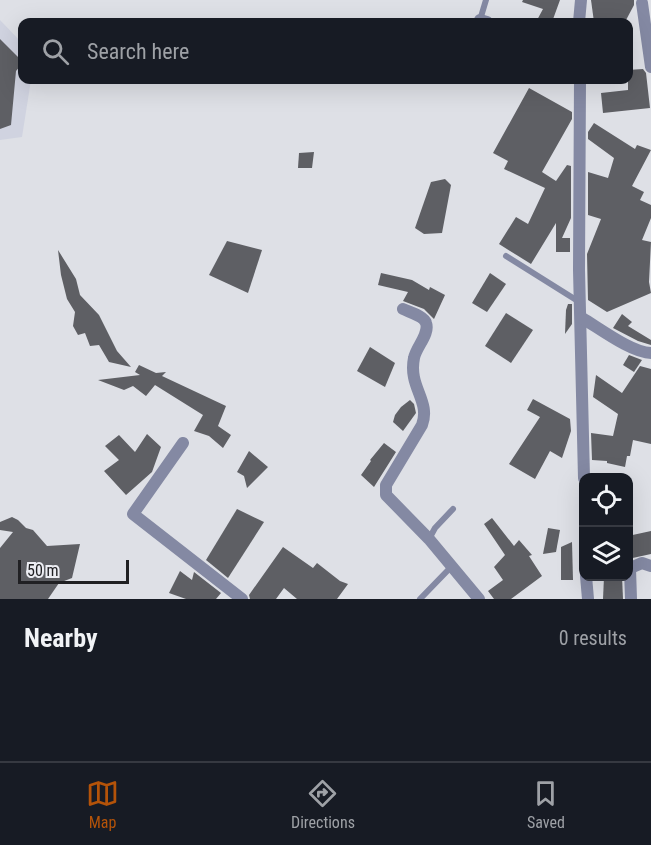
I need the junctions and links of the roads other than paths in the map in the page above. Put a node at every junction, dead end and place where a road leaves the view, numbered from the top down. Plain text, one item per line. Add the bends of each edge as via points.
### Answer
1 (485, 0) edge
2 (581, 0) edge
3 (643, 4) edge
4 (483, 18) edge
5 (579, 18) edge
6 (651, 67) edge
7 (580, 84) edge
8 (506, 256) dead end
9 (581, 304) junction
10 (403, 309) dead end
11 (582, 318) junction
12 (651, 353) edge
13 (183, 443) dead end
14 (584, 473) edge
15 (453, 509) dead end
16 (429, 539) junction
17 (453, 566) junction
18 (651, 566) edge
19 (633, 567) edge
20 (586, 581) edge
21 (630, 581) edge
22 (242, 599) edge
23 (420, 599) edge
24 (479, 599) edge
25 (588, 599) edge
26 (631, 599) edge

1 - 4 lane
2 - 5 street
3 - 6 street
7 - 9 street
8 - 9 lane
9 - 11 street
10 - 16 street via 427,324 412,369 425,416 385,491 388,499
11 - 12 street via 630,346
11 - 14 street
13 - 22 street via 134,514
15 - 16 lane
16 - 17 street
17 - 23 lane
17 - 24 street
18 - 19 street via 642,563
20 - 25 street
21 - 26 street

